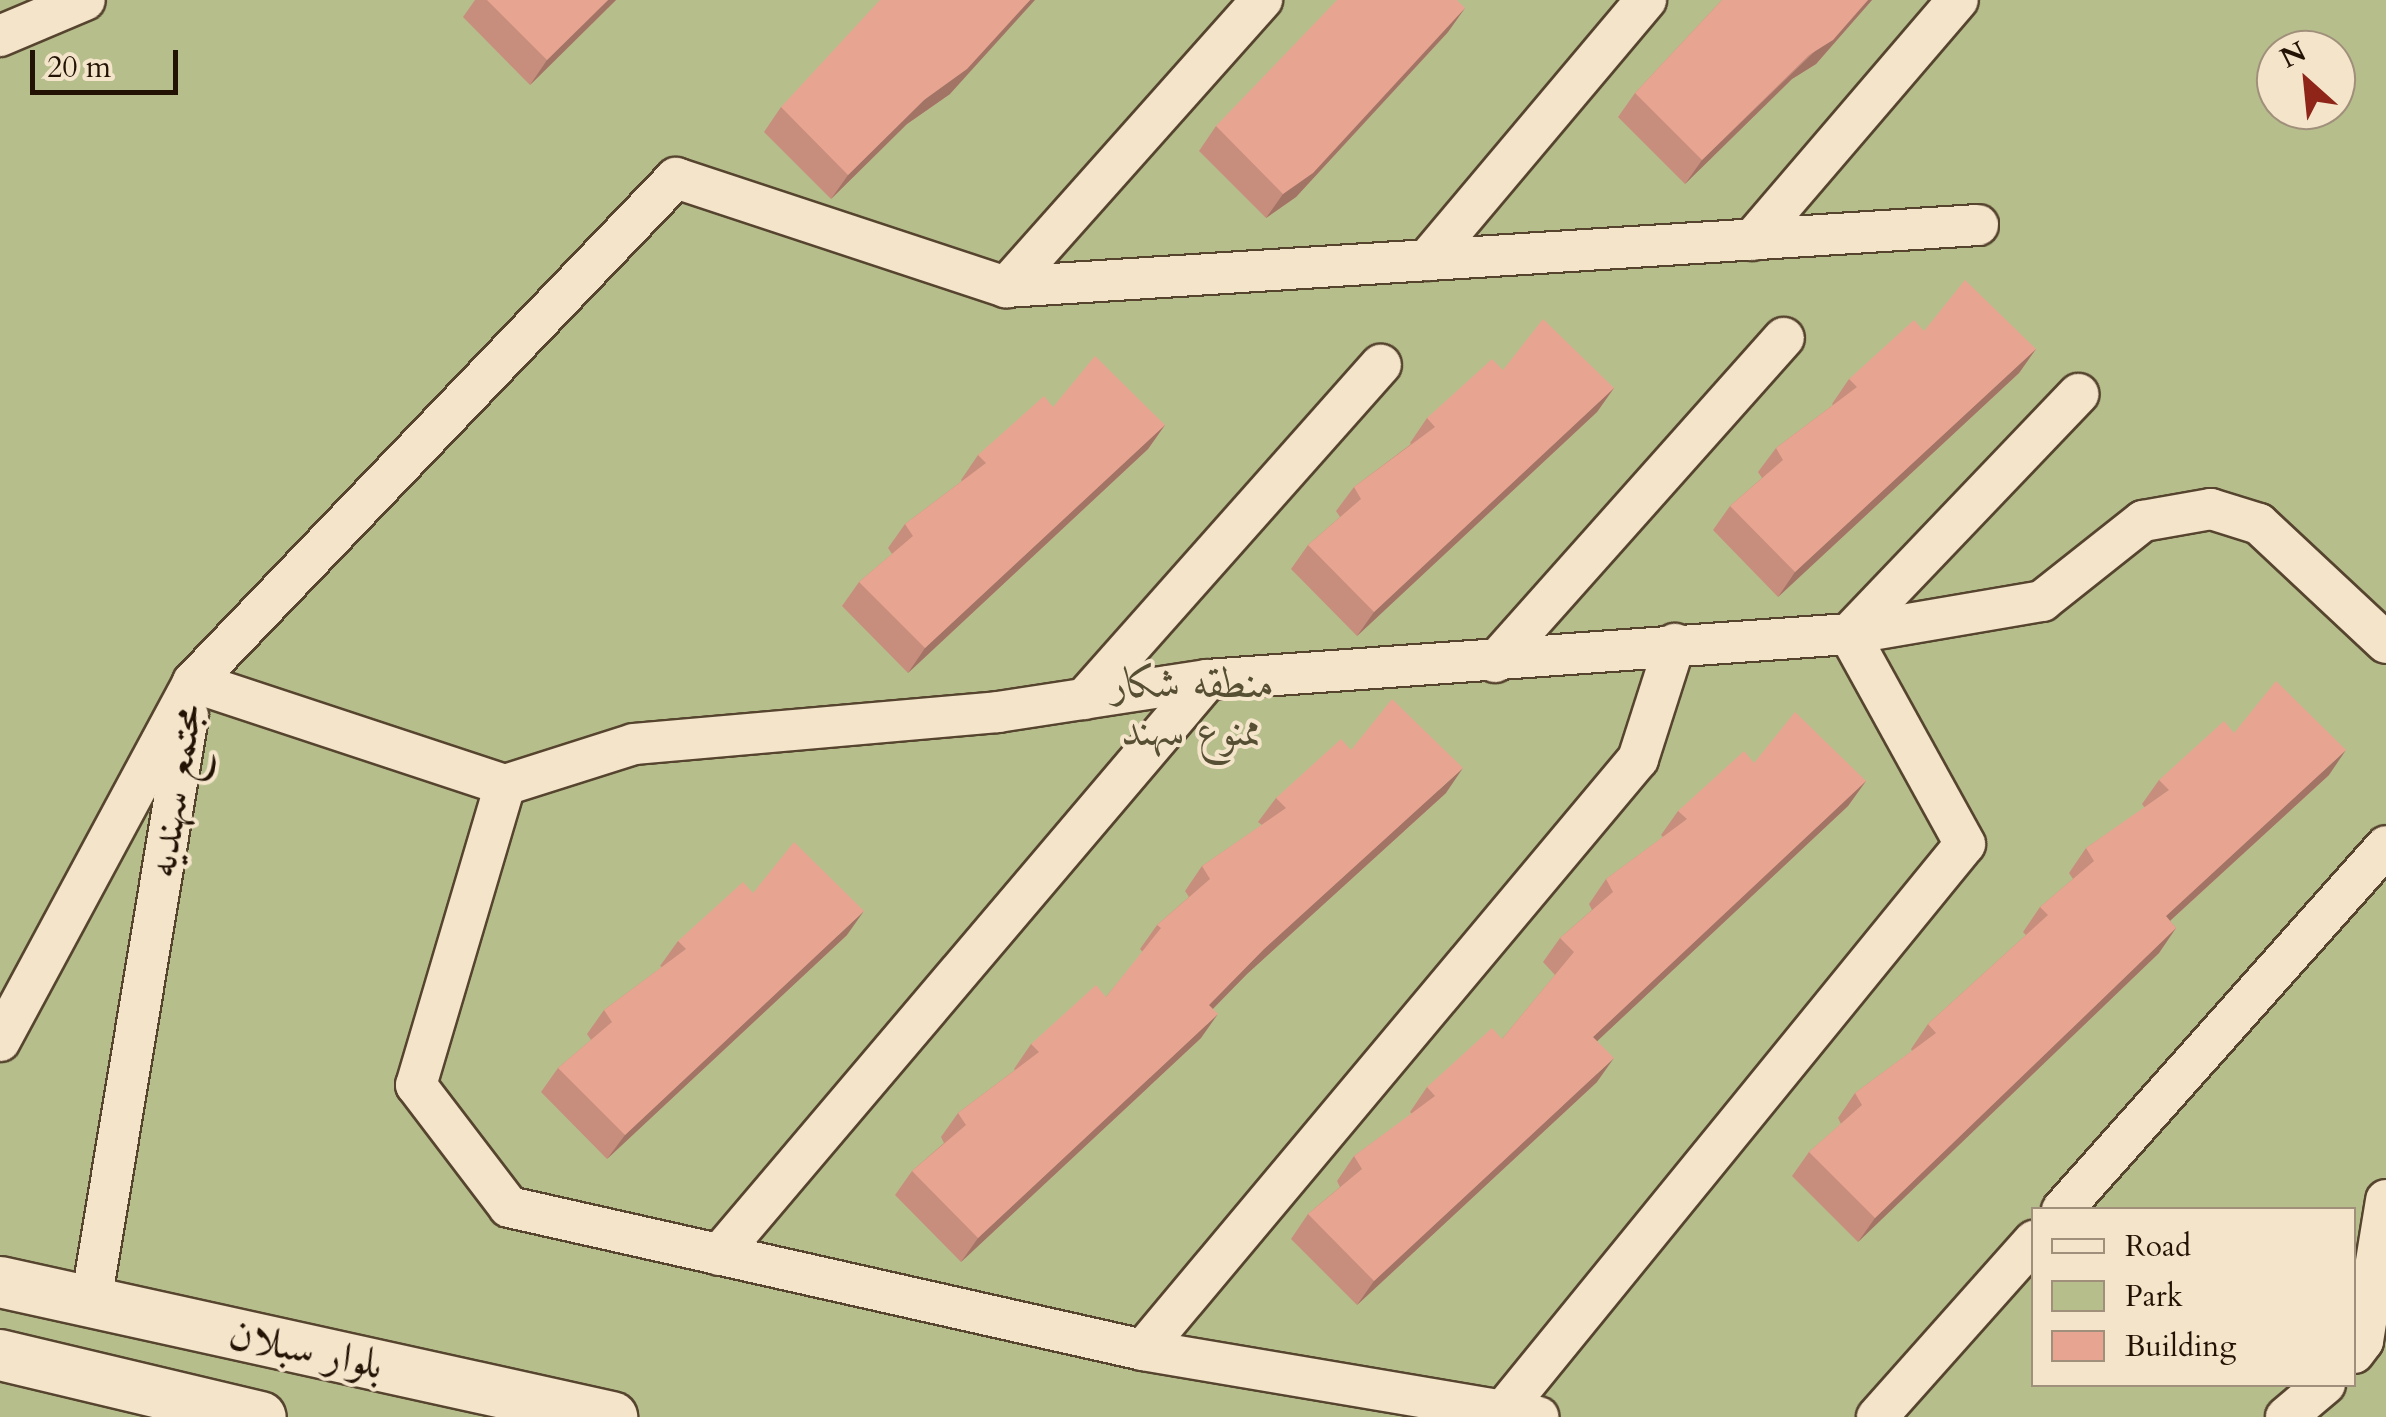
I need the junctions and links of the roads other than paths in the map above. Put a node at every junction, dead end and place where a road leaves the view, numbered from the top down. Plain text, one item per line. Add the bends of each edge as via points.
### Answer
1 (85, 0) edge
2 (1262, 0) edge
3 (1646, 0) edge
4 (1958, 0) edge
5 (0, 36) edge
6 (1978, 226) dead end
7 (1752, 240) junction
8 (1427, 260) junction
9 (1006, 287) junction
10 (1784, 338) dead end
11 (1381, 365) dead end
12 (2078, 394) dead end
13 (1849, 634) junction
14 (2386, 643) edge
15 (1675, 644) junction
16 (1495, 662) junction
17 (1207, 680) junction
18 (193, 682) junction
19 (1084, 699) junction
20 (505, 785) junction
21 (2386, 846) edge
22 (0, 1041) edge
23 (2386, 1200) edge
24 (2065, 1207) edge
25 (2031, 1244) edge
26 (719, 1254) junction
27 (0, 1282) edge
28 (91, 1302) junction
29 (1144, 1350) junction
30 (2356, 1350) edge
31 (0, 1355) edge
32 (2321, 1387) edge
33 (1521, 1414) edge
34 (261, 1417) edge
35 (612, 1417) edge
36 (1877, 1417) edge
37 (2286, 1417) edge

1 - 5 street
2 - 9 street
3 - 8 street
4 - 7 street
6 - 7 street
7 - 8 street
8 - 9 street
9 - 18 street via 676,178
10 - 16 street
11 - 19 street
12 - 13 street
13 - 14 street via 2042,601 2143,521 2211,509 2259,524
13 - 15 street
13 - 33 street via 1965,844
15 - 16 street
15 - 29 street via 1638,759
16 - 17 street
17 - 19 street
17 - 26 street
18 - 20 street
18 - 22 street, مجتمع سهندیه
18 - 28 street, مجتمع سهندیه
19 - 20 street via 634,744
20 - 26 street via 416,1085 509,1207
21 - 24 street
23 - 30 street via 2363,1341
25 - 36 street
26 - 29 street
27 - 28 street, بلوار سبلان
28 - 35 street, بلوار سبلان
29 - 33 street
31 - 34 street, بلوار سبلان
32 - 37 street

